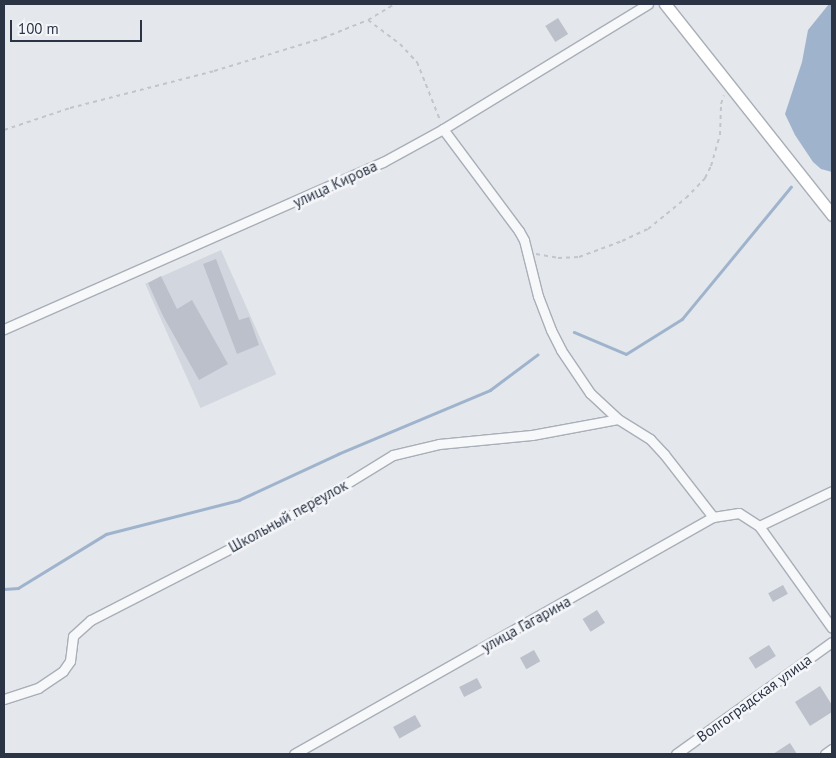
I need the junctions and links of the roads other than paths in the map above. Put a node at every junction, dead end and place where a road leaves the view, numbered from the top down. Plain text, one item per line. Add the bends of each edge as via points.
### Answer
1 (648, 4) edge
2 (665, 4) edge
3 (443, 129) junction
4 (832, 215) edge
5 (4, 329) edge
6 (618, 419) junction
7 (832, 491) edge
8 (713, 517) junction
9 (759, 526) junction
10 (832, 628) edge
11 (832, 642) edge
12 (4, 699) edge
13 (832, 749) edge
14 (294, 754) edge
15 (676, 754) edge
16 (825, 754) edge

1 - 3 street, улица Кирова
2 - 4 main road
3 - 5 street, улица Кирова via 383,162
3 - 6 street via 519,231 538,296 561,350 590,393
6 - 8 street via 650,439
6 - 12 street, Школьный переулок via 532,435 439,444 393,455 241,543 91,620 73,636 70,661 63,671 38,688
7 - 9 street
8 - 9 street, улица Гагарина via 739,513
8 - 14 street, улица Гагарина
9 - 10 street
11 - 15 street, Волгоградская улица
13 - 16 street

